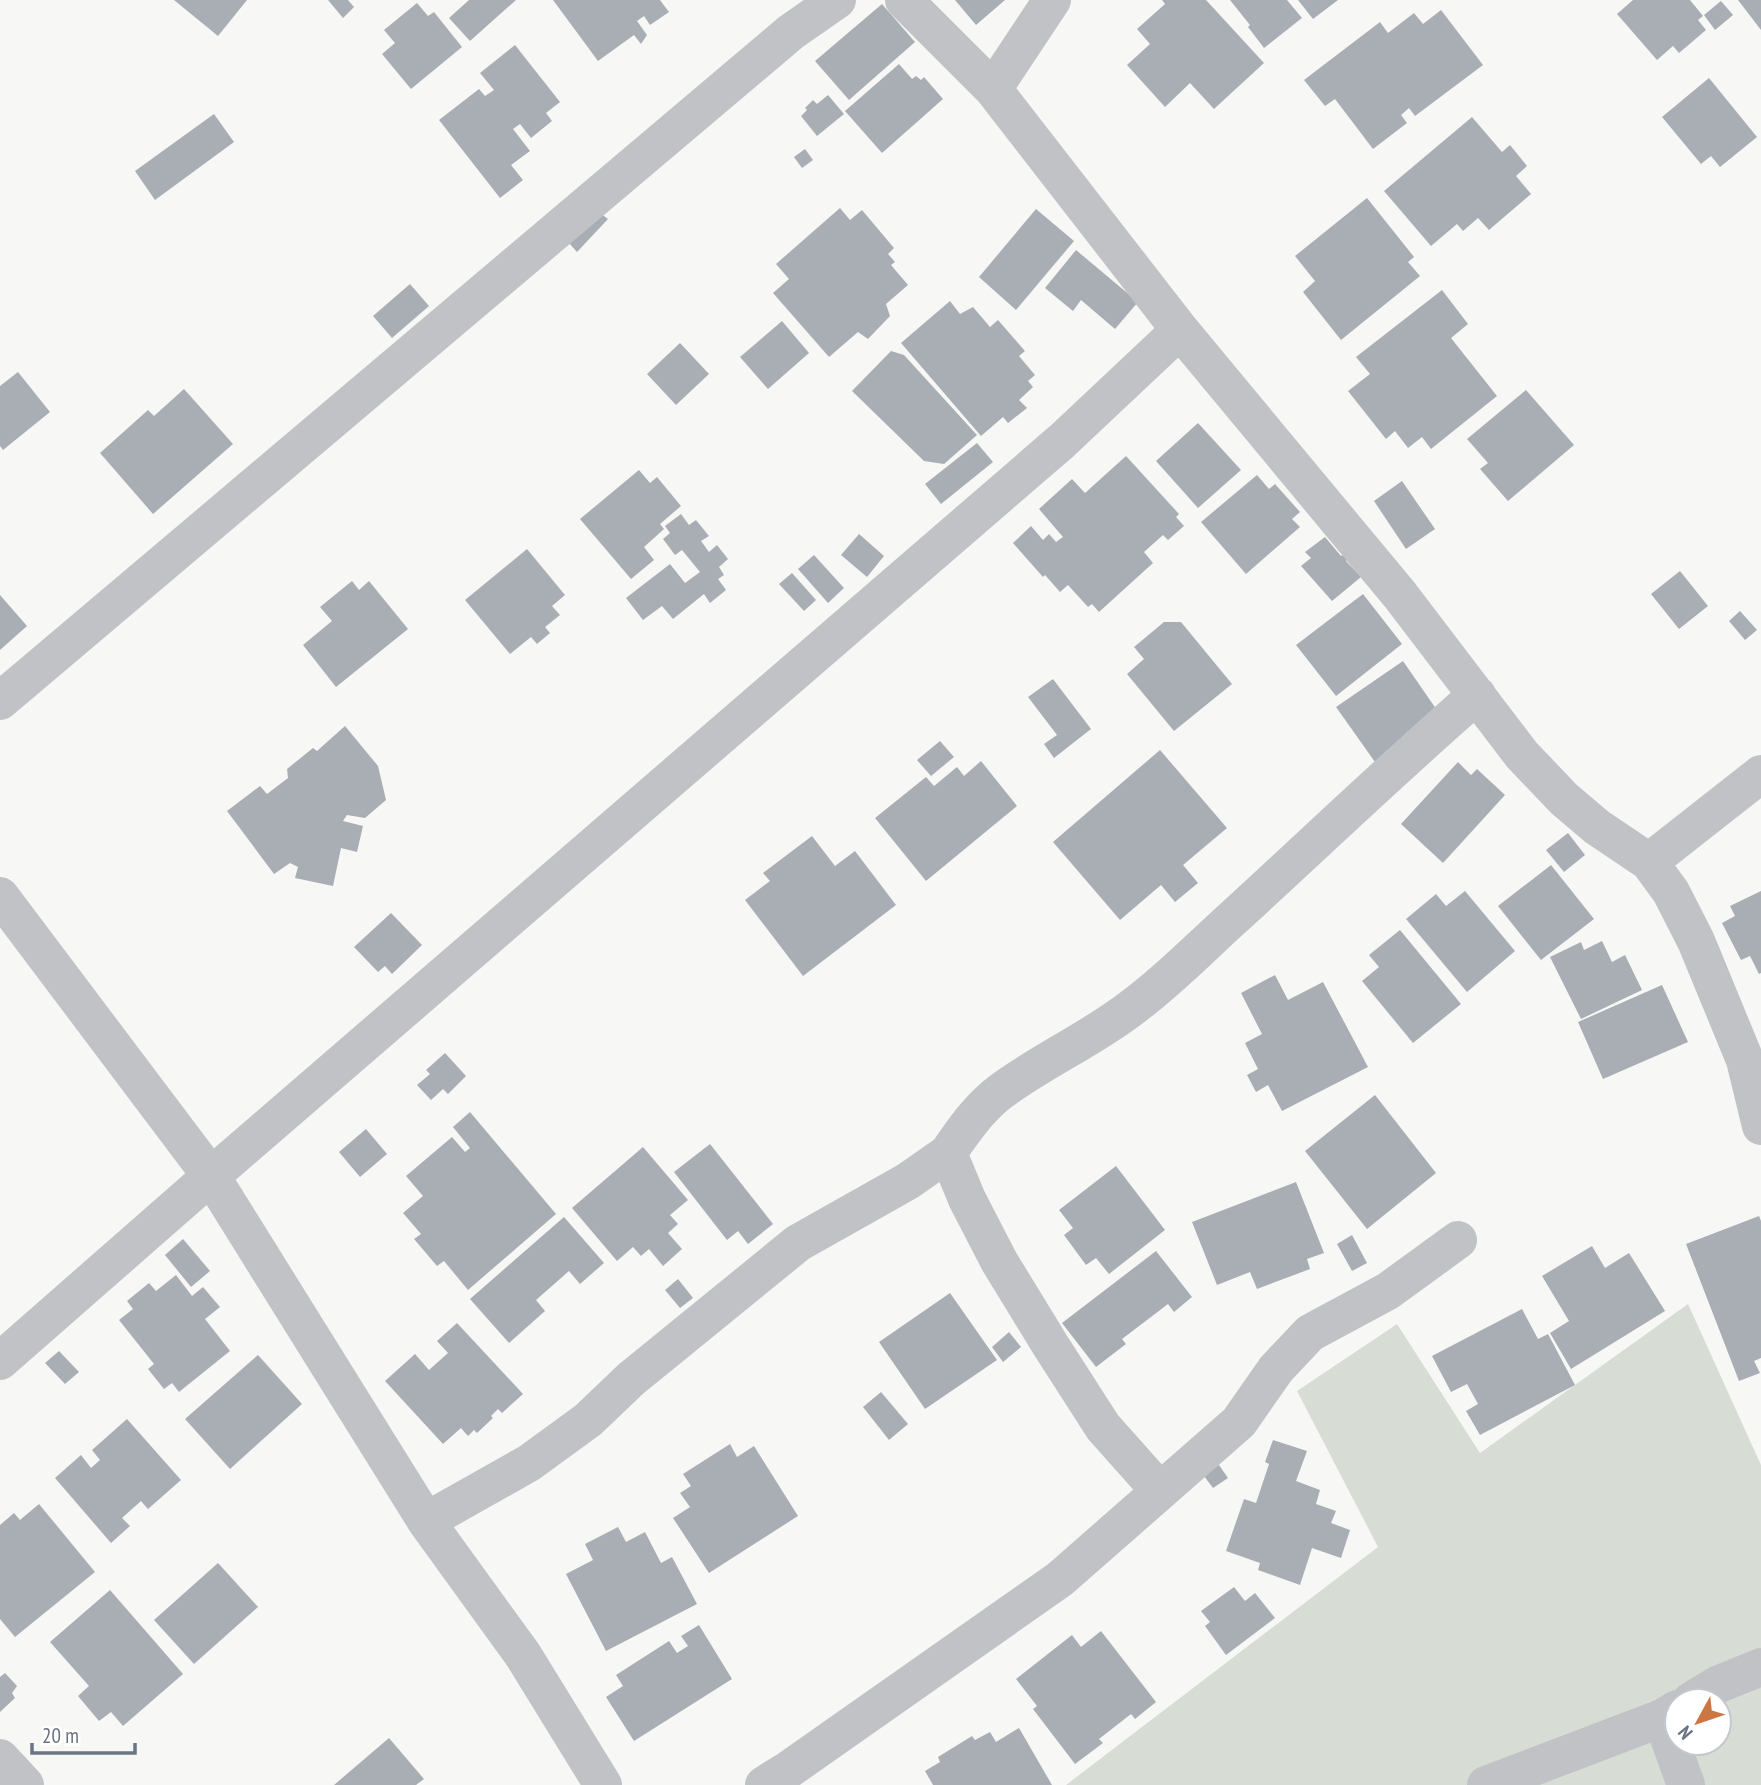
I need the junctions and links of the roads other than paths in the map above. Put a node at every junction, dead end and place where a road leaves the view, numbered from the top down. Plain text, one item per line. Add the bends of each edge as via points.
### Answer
1 (837, 0) edge
2 (904, 0) edge
3 (1052, 0) edge
4 (993, 89) junction
5 (1180, 330) junction
6 (1477, 695) junction
7 (0, 701) edge
8 (1761, 774) edge
9 (1649, 862) junction
10 (0, 896) edge
11 (1761, 1126) edge
12 (948, 1153) junction
13 (211, 1176) junction
14 (1458, 1240) dead end
15 (0, 1361) edge
16 (1160, 1491) junction
17 (426, 1521) junction
18 (1761, 1667) edge
19 (1715, 1687) edge
20 (1663, 1715) edge
21 (1683, 1757) edge
22 (0, 1758) edge
23 (25, 1785) edge
24 (603, 1785) edge
25 (764, 1785) edge
26 (1486, 1785) edge
27 (1686, 1785) edge

1 - 7 street via 791,32
2 - 4 street
3 - 4 street
4 - 5 street
5 - 6 street
5 - 13 street via 1062,441
6 - 9 street via 1522,755 1564,799
6 - 12 street via 1135,1006 998,1094
8 - 9 street
9 - 11 street via 1671,892 1696,942 1745,1060
10 - 13 street
12 - 16 street via 999,1261 1051,1346 1103,1427
12 - 17 street via 799,1243 587,1420 529,1463
13 - 15 street
13 - 17 street
14 - 16 street via 1388,1291 1310,1333 1276,1369 1239,1422
16 - 25 street via 1060,1579
17 - 24 street via 523,1655
18 - 19 street
20 - 26 street
21 - 27 street
22 - 23 street

